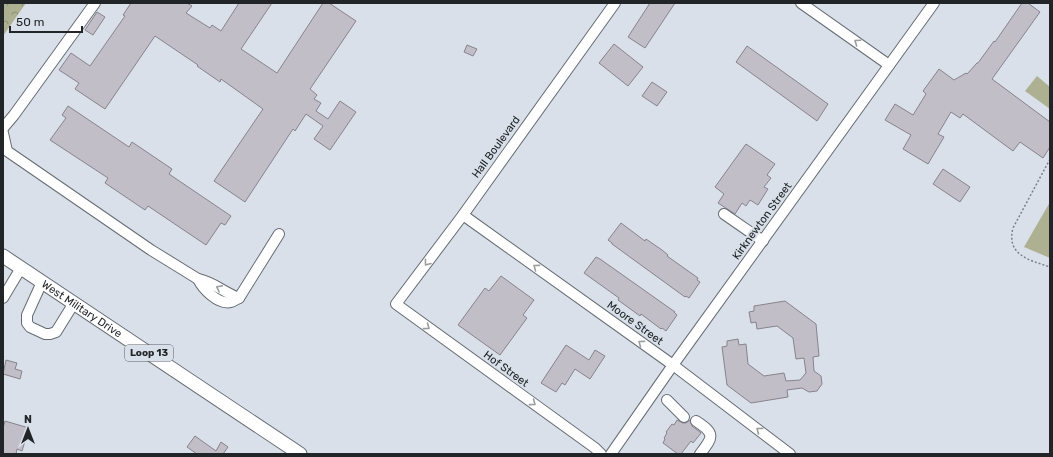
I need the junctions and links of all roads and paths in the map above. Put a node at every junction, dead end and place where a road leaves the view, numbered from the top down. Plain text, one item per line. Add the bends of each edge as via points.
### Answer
1 (94, 3) edge
2 (615, 3) edge
3 (801, 3) edge
4 (934, 3) edge
5 (889, 65) junction
6 (3, 128) edge
7 (3, 133) edge
8 (1050, 159) edge
9 (724, 214) dead end
10 (463, 215) junction
11 (279, 234) dead end
12 (762, 241) junction
13 (3, 256) edge
14 (1050, 267) edge
15 (21, 268) junction
16 (42, 282) junction
17 (3, 298) edge
18 (74, 303) junction
19 (396, 304) joint
20 (673, 365) junction
21 (667, 400) dead end
22 (685, 415) dead end
23 (295, 453) edge
24 (601, 454) edge
25 (611, 454) edge
26 (695, 454) edge
27 (700, 454) edge
28 (790, 454) edge

1 - 6 street
2 - 10 street, Hall Boulevard
5 -> 3 street
4 - 5 street, Kirknewton Street
5 - 12 street, Kirknewton Street
7 - 11 street via 7,151 198,280 221,301 232,302 239,298
8 - 14 path via 1013,228 1011,240 1017,253
9 - 12 street
10 -> 19 street, Hall Boulevard
20 -> 10 street, Moore Street
12 - 20 street, Kirknewton Street
13 - 15 main road, West Military Drive / Loop 13
15 - 16 main road, West Military Drive / Loop 13
15 - 17 street
16 - 18 main road, West Military Drive / Loop 13
16 - 18 street via 27,315 30,327 45,334 56,332
18 - 23 main road, West Military Drive / Loop 13
19 -> 24 street, Hof Street via 591,444
20 - 25 street, Kirknewton Street
28 -> 20 street, Moore Street
21 - 22 street
26 - 27 street via 706,438 705,433 695,422 706,427 710,434 710,441

